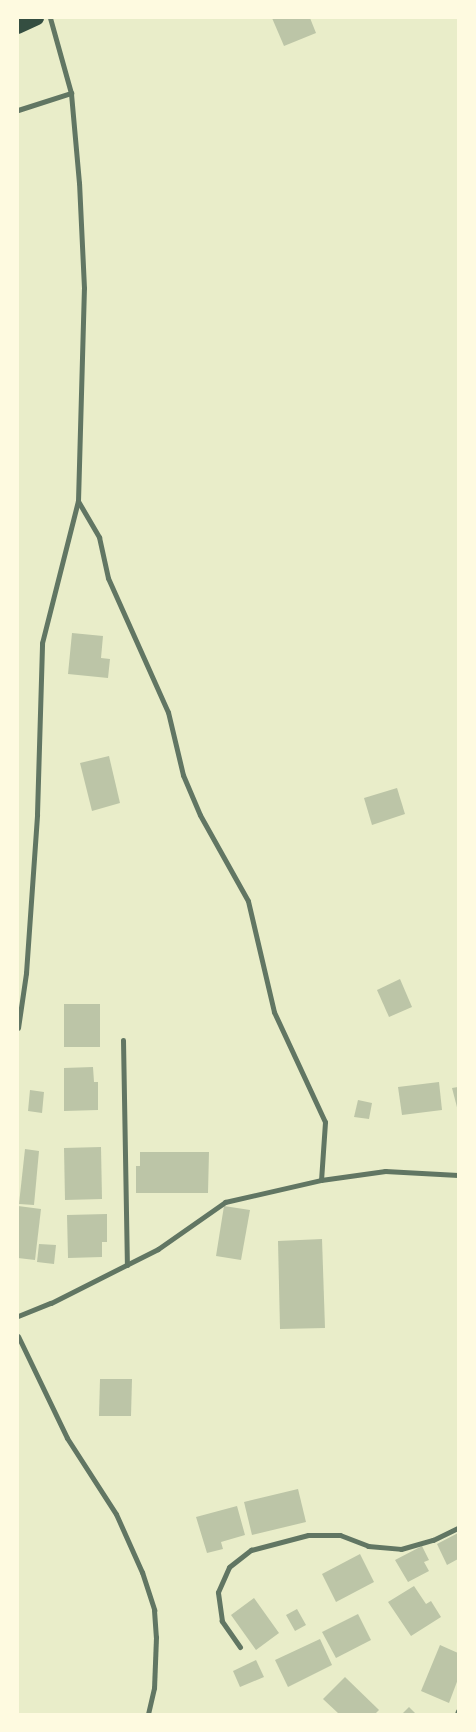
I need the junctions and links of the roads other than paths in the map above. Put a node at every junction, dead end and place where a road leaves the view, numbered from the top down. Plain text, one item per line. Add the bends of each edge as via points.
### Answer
1 (37, 18) edge
2 (50, 18) edge
3 (18, 27) edge
4 (72, 93) junction
5 (18, 110) edge
6 (78, 501) junction
7 (18, 1028) edge
8 (124, 1040) dead end
9 (458, 1175) edge
10 (321, 1180) junction
11 (127, 1265) junction
12 (18, 1316) edge
13 (18, 1336) edge
14 (458, 1528) edge
15 (240, 1647) dead end
16 (458, 1711) edge
17 (148, 1714) edge
18 (457, 1714) edge

1 - 3 highway
2 - 4 street
4 - 5 street
4 - 6 street via 84,288
6 - 7 street via 42,644 37,814 26,973
6 - 10 street via 99,537 108,578 168,712 183,775 248,901 274,1012 325,1122
8 - 11 street
9 - 10 street via 385,1172
10 - 11 street via 225,1202 158,1249
11 - 12 street
13 - 17 street via 67,1438 116,1514 142,1572 154,1610 156,1637 154,1688
14 - 15 street via 434,1540 401,1549 368,1546 340,1535 308,1535 251,1550 229,1567 218,1592 222,1621
16 - 18 street

